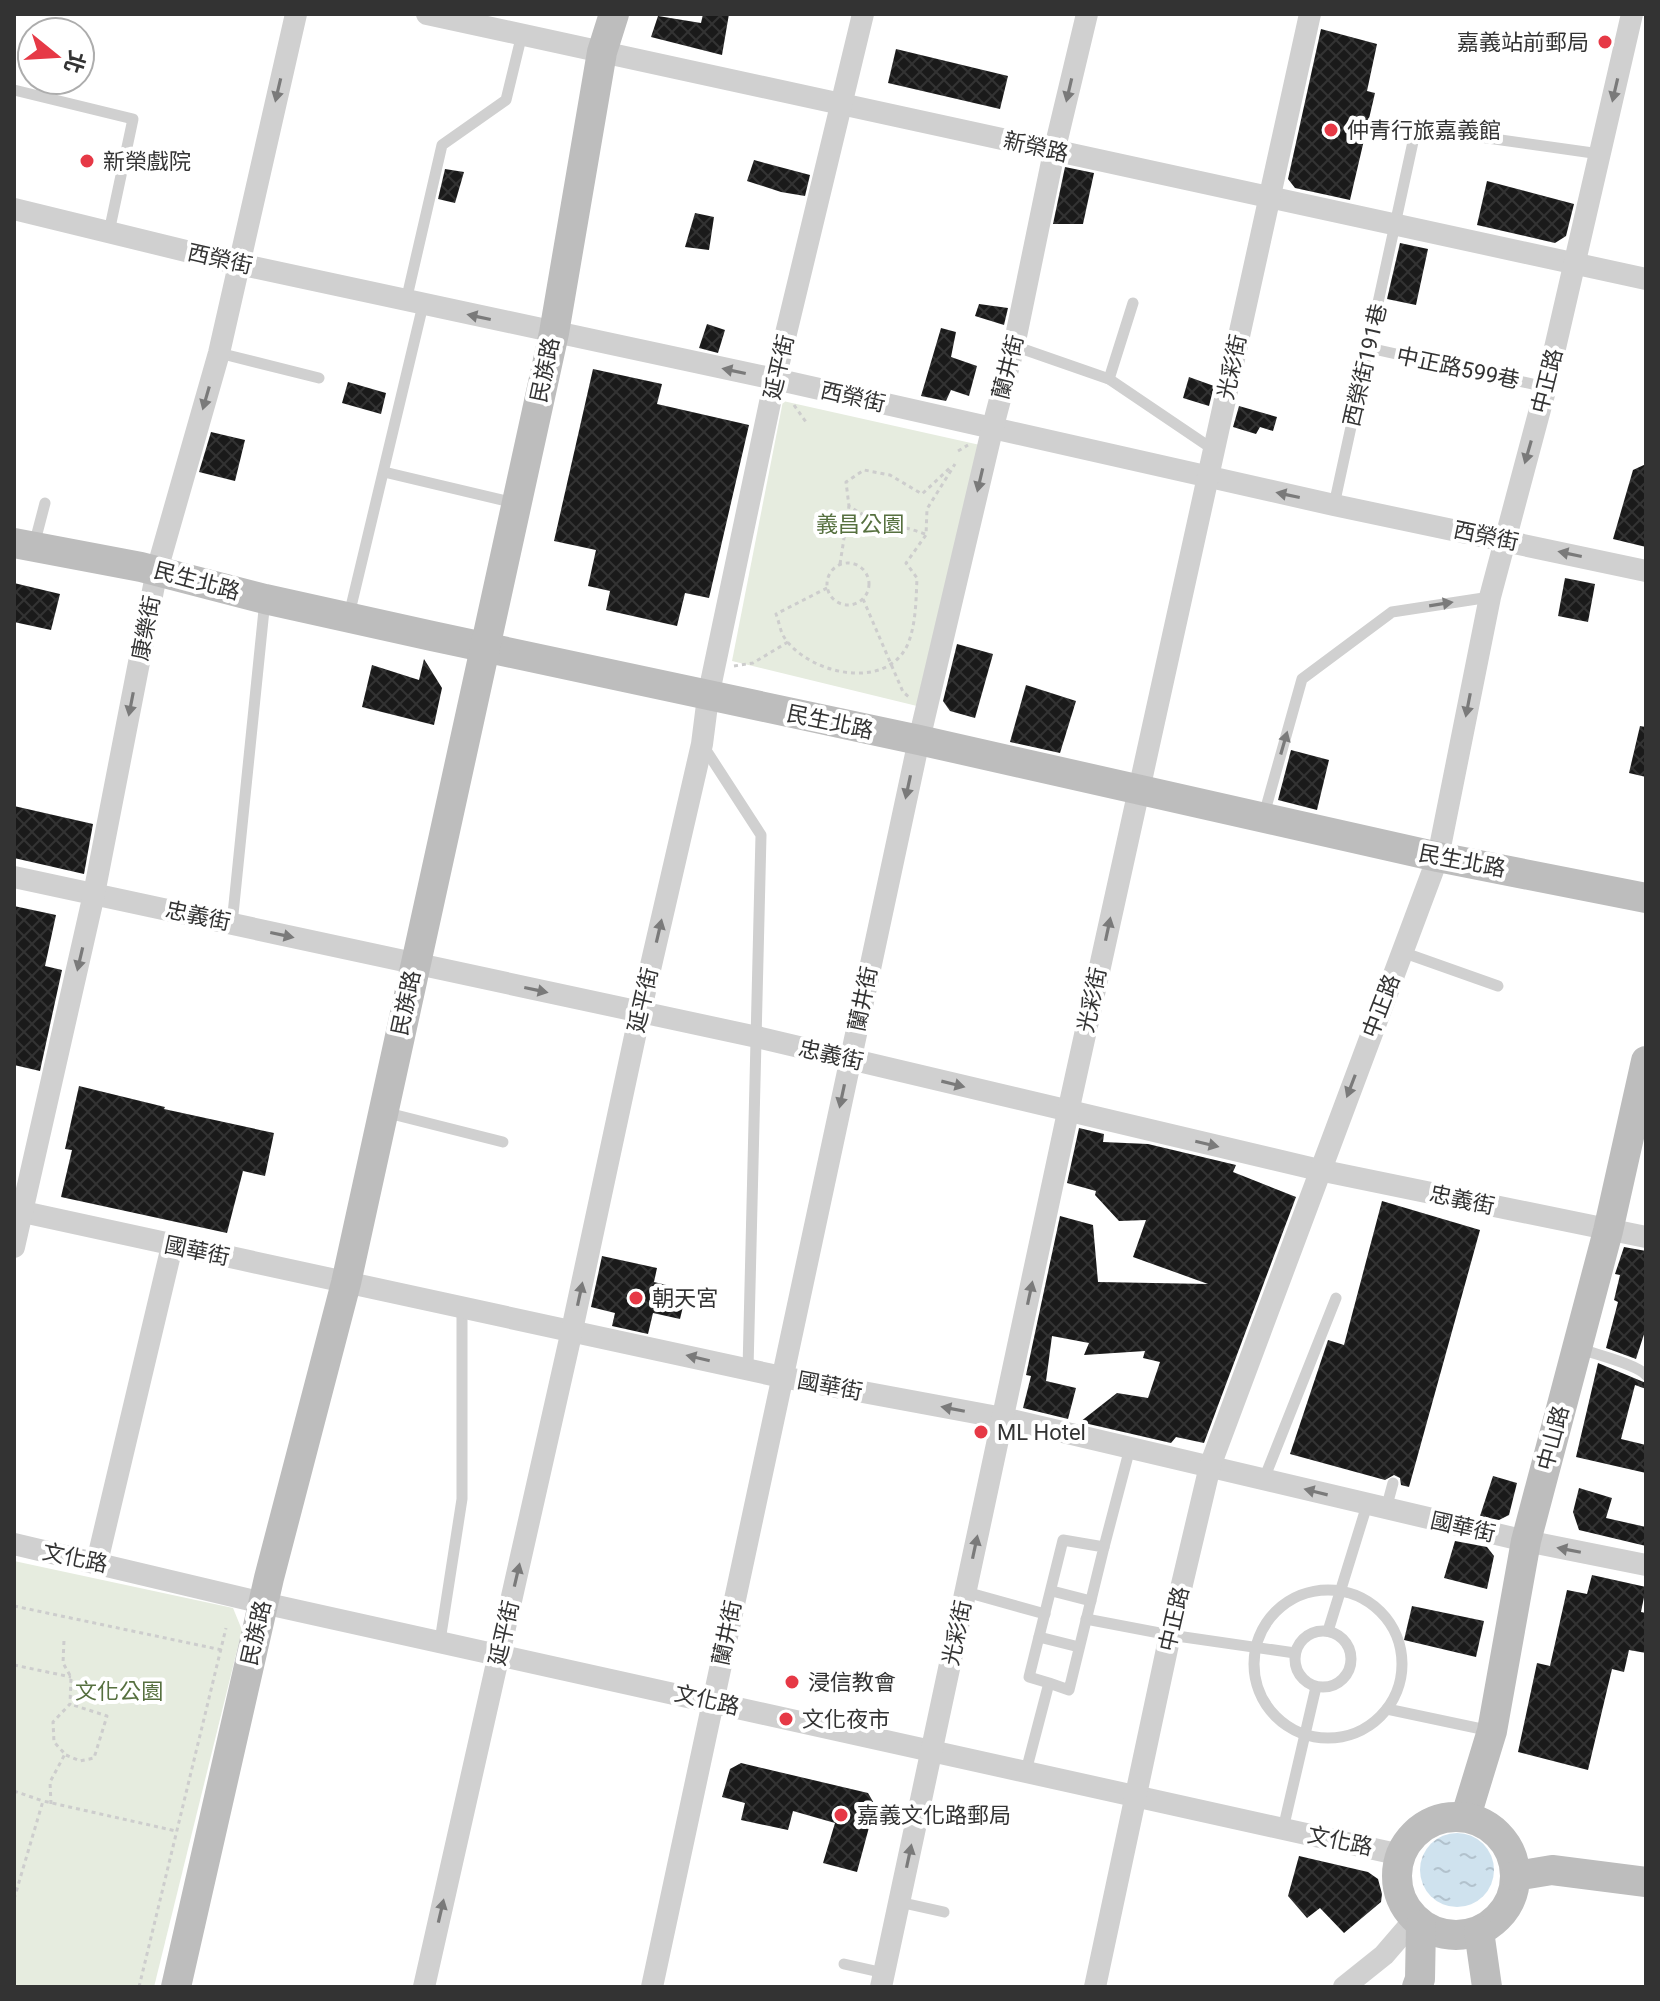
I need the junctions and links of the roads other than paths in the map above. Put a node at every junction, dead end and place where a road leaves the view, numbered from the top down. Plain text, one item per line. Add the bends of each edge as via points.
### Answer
1 (296, 14) edge
2 (427, 14) edge
3 (614, 14) edge
4 (863, 14) edge
5 (1087, 14) edge
6 (1310, 14) edge
7 (1632, 14) edge
8 (522, 34) junction
9 (602, 52) junction
10 (14, 90) edge
11 (844, 102) junction
12 (1054, 152) junction
13 (1600, 154) junction
14 (1270, 197) junction
15 (14, 209) edge
16 (1396, 226) junction
17 (109, 232) junction
18 (239, 264) junction
19 (1574, 265) junction
20 (1646, 279) edge
21 (414, 303) junction
22 (1133, 303) dead end
23 (554, 333) junction
24 (1014, 346) junction
25 (1369, 348) junction
26 (219, 353) junction
27 (319, 378) dead end
28 (775, 379) junction
29 (1109, 379) junction
30 (1546, 387) junction
31 (992, 430) junction
32 (1214, 450) junction
33 (384, 472) junction
34 (1207, 477) junction
35 (45, 503) dead end
36 (515, 503) junction
37 (1334, 505) junction
38 (1504, 540) junction
39 (23, 545) edge
40 (157, 570) junction
41 (1646, 571) edge
42 (1490, 597) junction
43 (265, 599) junction
44 (349, 617) junction
45 (483, 647) junction
46 (708, 697) junction
47 (919, 740) junction
48 (702, 744) junction
49 (1138, 791) junction
50 (1263, 818) junction
51 (1438, 857) junction
52 (14, 877) edge
53 (94, 894) junction
54 (1646, 898) edge
55 (232, 924) junction
56 (1402, 952) junction
57 (415, 964) junction
58 (1498, 986) dead end
59 (640, 1013) junction
60 (757, 1037) junction
61 (850, 1059) junction
62 (1645, 1073) edge
63 (383, 1112) junction
64 (1068, 1112) junction
65 (503, 1142) dead end
66 (1319, 1170) junction
67 (18, 1211) edge
68 (1608, 1231) junction
69 (1646, 1237) edge
70 (172, 1246) junction
71 (14, 1247) edge
72 (346, 1283) junction
73 (1336, 1298) dead end
74 (462, 1308) junction
75 (572, 1330) junction
76 (1577, 1348) junction
77 (748, 1369) junction
78 (1646, 1375) edge
79 (782, 1377) junction
80 (1003, 1418) junction
81 (1130, 1448) junction
82 (1210, 1466) junction
83 (1264, 1479) junction
84 (1393, 1483) dead end
85 (1376, 1507) junction
86 (1526, 1541) junction
87 (14, 1544) edge
88 (1104, 1547) junction
89 (97, 1562) junction
90 (1646, 1565) edge
91 (1341, 1590) junction
92 (1052, 1591) junction
93 (966, 1592) junction
94 (1091, 1601) junction
95 (263, 1603) junction
96 (1045, 1614) junction
97 (1086, 1619) junction
98 (1328, 1631) junction
99 (1170, 1635) junction
100 (1039, 1637) junction
101 (440, 1641) junction
102 (1079, 1647) junction
103 (1257, 1648) junction
104 (1295, 1653) junction
105 (499, 1654) junction
106 (1049, 1683) junction
107 (1316, 1687) junction
108 (713, 1701) junction
109 (1387, 1709) junction
110 (1492, 1731) junction
111 (1305, 1735) junction
112 (932, 1750) junction
113 (1026, 1771) junction
114 (1137, 1796) junction
115 (1466, 1816) junction
116 (1283, 1829) junction
117 (1401, 1855) junction
118 (1516, 1876) junction
119 (1646, 1882) edge
120 (899, 1902) junction
121 (944, 1912) dead end
122 (1418, 1922) junction
123 (1479, 1931) junction
124 (844, 1964) dead end
125 (882, 1980) edge
126 (176, 1987) edge
127 (424, 1987) edge
128 (652, 1987) edge
129 (1095, 1987) edge
130 (1344, 1987) edge
131 (1417, 1987) edge
132 (1487, 1987) edge

1 -> 18 street, 康樂街
2 - 8 street, 新榮路
3 - 9 main road, 民族路
4 - 11 street, 延平街
5 -> 12 street, 蘭井街
6 - 14 street, 光彩街
7 -> 13 street, 中正路
8 - 9 street, 新榮路
8 - 21 lane via 506,100 442,145
9 - 11 street, 新榮路
9 - 23 main road, 民族路
10 - 17 lane via 133,119
11 - 12 street, 新榮路
11 - 28 street, 延平街
12 - 14 street, 新榮路
12 - 24 street, 蘭井街
13 - 16 lane, 西榮街191巷 via 1416,128
13 - 19 street, 中正路
14 - 16 street, 新榮路
14 - 32 street, 光彩街
15 - 17 street, 西榮街
16 - 19 street, 新榮路
16 - 25 lane, 西榮街191巷
17 - 18 street, 西榮街
18 - 21 street, 西榮街
18 - 26 street, 康樂街
19 - 20 street, 新榮路
19 - 30 street, 中正路
23 -> 21 street, 西榮街
21 - 33 lane
22 - 29 lane
28 -> 23 street, 西榮街
23 - 36 main road, 民族路
24 - 29 lane
24 - 31 street, 蘭井街
25 - 30 lane, 中正路599巷
25 - 37 lane, 西榮街191巷
26 - 27 lane
26 -> 40 street, 康樂街
28 - 31 street, 西榮街
28 - 46 street, 延平街
29 - 32 lane
30 -> 38 street, 中正路
31 - 34 street, 西榮街
31 -> 47 street, 蘭井街
32 - 34 street, 光彩街
33 - 36 lane
33 - 44 lane
37 -> 34 street, 西榮街
34 - 49 street, 光彩街
35 - 39 lane
36 - 45 main road, 民族路
37 - 38 street, 西榮街
41 -> 38 street, 西榮街
38 - 42 street, 中正路
39 - 40 main road, 民生北路
40 - 43 main road, 民生北路
40 -> 53 street, 康樂街
50 -> 42 lane via 1302,679 1392,612
42 -> 51 street, 中正路
43 - 44 main road, 民生北路
43 - 55 lane
44 - 45 main road, 民生北路
45 - 46 main road, 民生北路
45 - 57 main road, 民族路
46 - 47 main road, 民生北路
46 - 48 street, 延平街
47 - 49 main road, 民生北路
47 -> 61 street, 蘭井街
59 -> 48 street, 延平街
48 - 60 lane via 761,835
49 - 50 main road, 民生北路
64 -> 49 street, 光彩街
50 - 51 main road, 民生北路
51 - 54 main road, 民生北路
51 - 56 street, 中正路
52 - 53 street, 忠義街
53 - 55 street, 忠義街
53 -> 67 street, 康樂街
55 -> 57 street, 忠義街
56 - 58 lane
56 -> 66 street, 中正路
57 -> 59 street, 忠義街
57 - 63 main road, 民族路
59 - 60 street, 忠義街
75 -> 59 street, 延平街
60 - 61 street, 忠義街
60 - 77 lane
61 -> 64 street, 忠義街
61 -> 79 street, 蘭井街
62 - 68 main road, 中山路
63 - 65 lane
63 - 72 main road, 民族路
64 -> 66 street, 忠義街
80 -> 64 street, 光彩街
66 - 68 street, 忠義街
66 - 82 street, 中正路
67 - 70 street, 國華街
67 - 71 street, 康樂街
68 - 69 street, 忠義街
68 - 76 main road, 中山路
70 - 72 street, 國華街
70 - 89 street
72 - 74 street, 國華街
72 - 95 main road, 民族路
73 - 83 lane
74 - 75 street, 國華街
74 - 101 lane via 462,1499
77 -> 75 street, 國華街
105 -> 75 street, 延平街
76 - 78 lane via 1640,1367
76 - 86 main road, 中山路
77 - 79 street, 國華街
80 -> 79 street, 國華街
79 - 108 street, 蘭井街
80 - 81 street, 國華街
93 -> 80 street, 光彩街
81 - 82 street, 國華街
81 - 88 lane
82 - 83 street, 國華街
82 - 99 street, 中正路
85 -> 83 street, 國華街
84 - 85 lane
85 - 86 street, 國華街
85 - 91 lane
90 -> 86 street, 國華街
86 - 110 main road, 中山路
87 - 89 street, 文化路
88 - 92 lane via 1063,1540
88 - 94 lane
89 - 95 street, 文化路
91 - 98 lane
91 - 103 lane via 1293,1598 1274,1614
91 - 109 lane via 1380,1610 1401,1647 1403,1669
92 - 94 lane
92 - 96 lane
93 - 96 lane
93 - 112 street, 光彩街
94 - 97 lane
95 - 101 street, 文化路
95 - 126 main road, 民族路
96 - 100 lane
97 - 99 lane
97 - 102 lane
98 - 104 lane via 1304,1638
98 - 107 lane via 1344,1639 1351,1665 1342,1681
99 - 103 lane
99 - 114 street, 中正路
100 - 102 lane
100 - 106 lane via 1029,1677
101 - 105 street, 文化路
102 - 106 lane via 1069,1690
103 - 104 lane
103 - 111 lane via 1256,1683 1267,1706
104 - 107 lane via 1301,1678
105 - 108 street, 文化路
127 -> 105 street, 延平街
106 - 113 lane
107 - 111 lane
108 - 112 street, 文化路
108 - 128 street, 蘭井街
109 - 110 lane
109 - 111 lane via 1351,1735
110 - 115 main road, 中山路
111 - 116 lane
112 - 113 street, 文化路
120 -> 112 street, 光彩街
113 - 114 street, 文化路
114 - 116 street, 文化路
114 - 129 street, 中正路
115 - 117 main road via 1430,1822
115 - 118 main road via 1505,1841
116 - 117 street, 文化路
117 - 122 main road via 1399,1892
118 - 119 main road via 1552,1870
118 - 123 main road via 1506,1909
120 - 121 lane
120 - 125 street, 光彩街
122 - 123 main road via 1458,1936
122 - 130 street
122 - 131 main road
123 - 132 main road
124 - 125 lane

